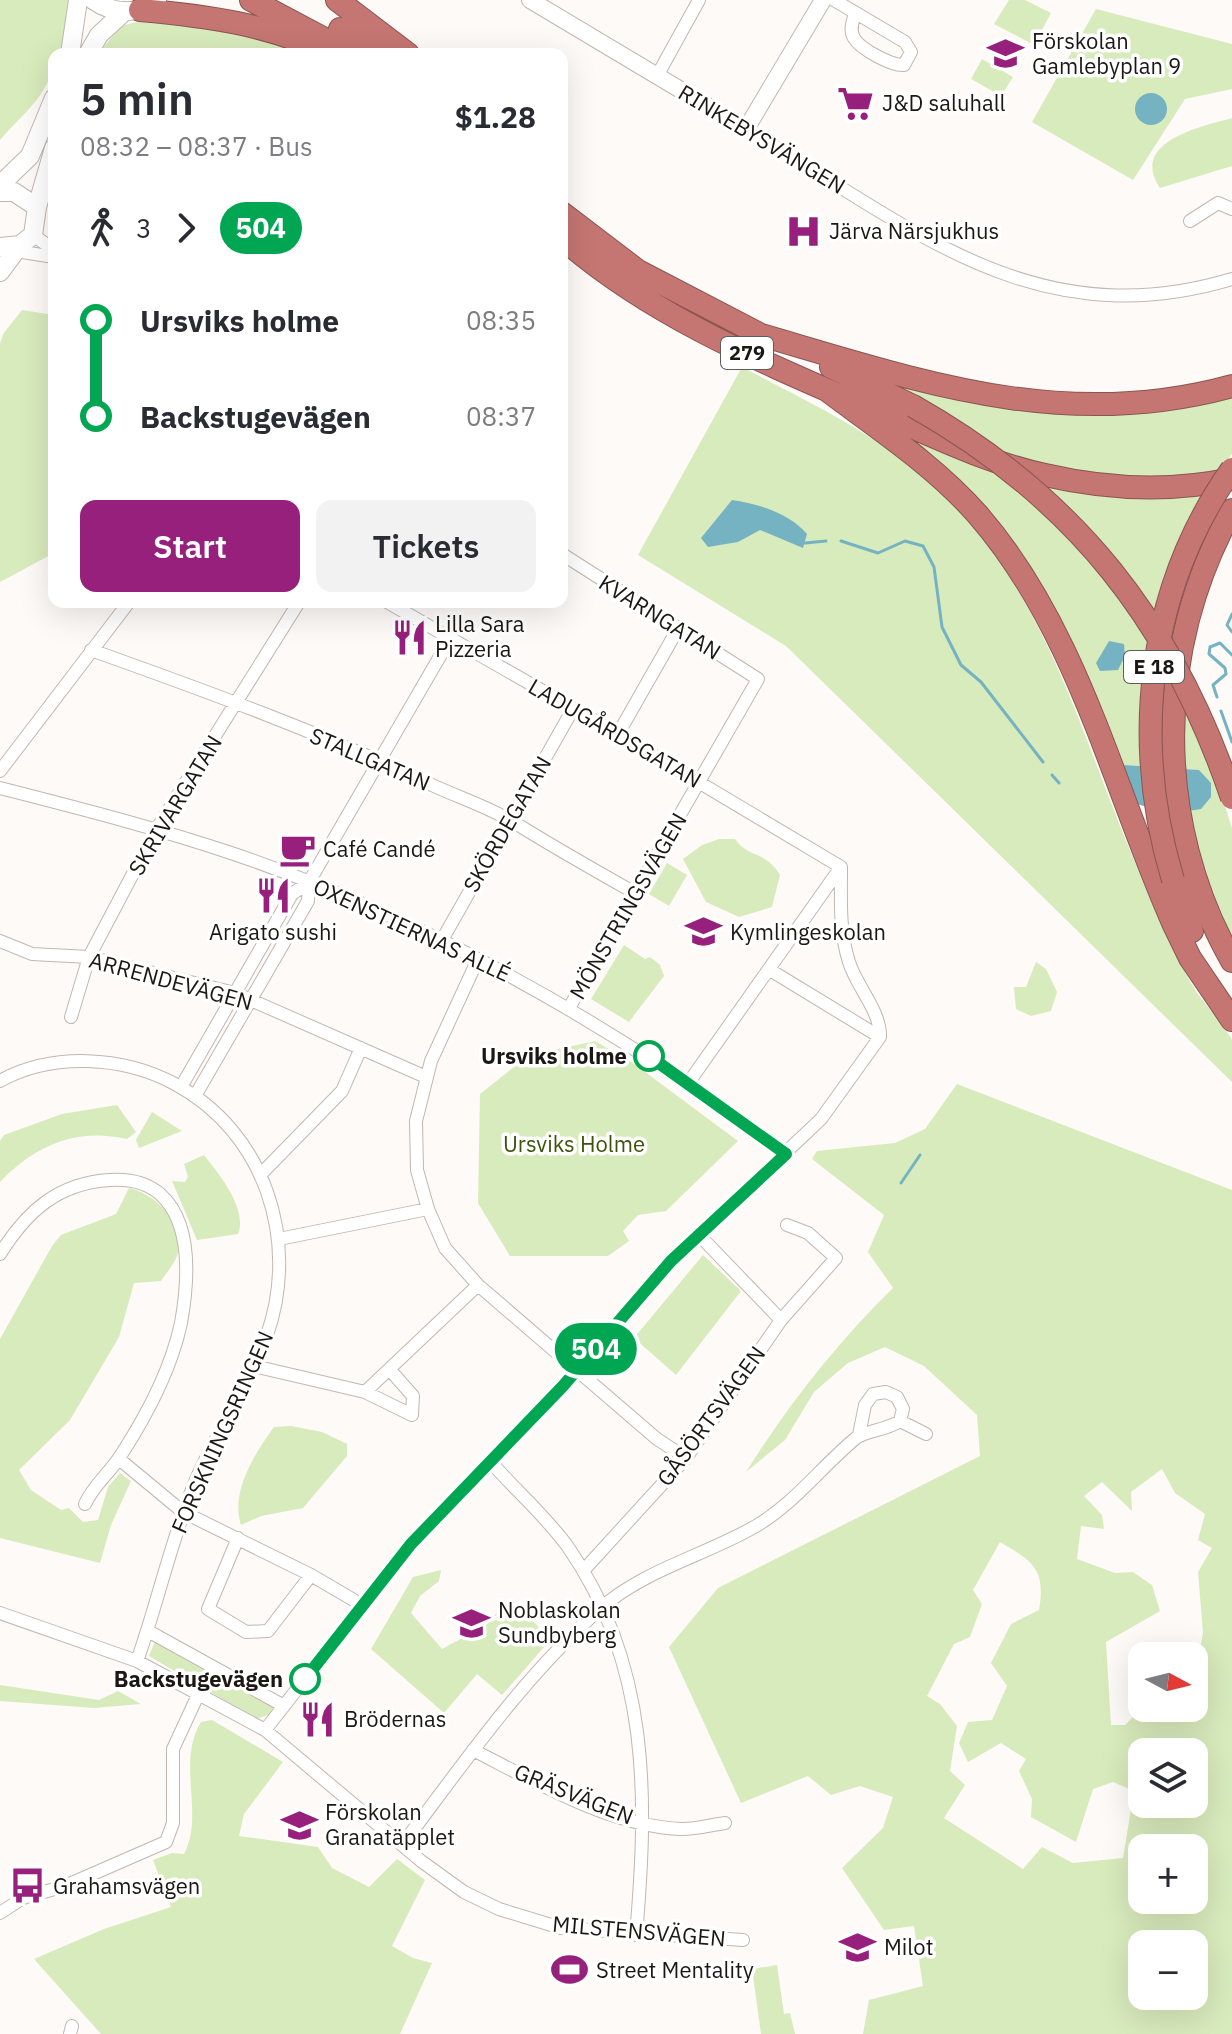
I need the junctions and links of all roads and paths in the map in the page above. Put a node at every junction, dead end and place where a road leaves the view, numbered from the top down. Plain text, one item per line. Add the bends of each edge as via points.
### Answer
1 (78, 0) edge
2 (93, 0) edge
3 (251, 0) edge
4 (284, 0) edge
5 (337, 0) edge
6 (530, 0) edge
7 (699, 0) edge
8 (823, 0) edge
9 (834, 0) edge
10 (141, 7) edge
11 (855, 13) junction
12 (71, 48) edge
13 (91, 48) edge
14 (316, 48) edge
15 (342, 48) edge
16 (371, 48) edge
17 (400, 48) edge
18 (657, 76) junction
19 (48, 112) edge
20 (746, 129) junction
21 (48, 169) edge
22 (0, 185) edge
23 (0, 192) edge
24 (37, 207) junction
25 (1232, 209) edge
26 (568, 218) edge
27 (1190, 221) dead end
28 (568, 242) edge
29 (17, 244) edge
30 (48, 249) edge
31 (48, 255) edge
32 (0, 272) edge
33 (1232, 279) edge
34 (754, 333) junction
35 (1232, 386) edge
36 (828, 391) junction
37 (1232, 469) edge
38 (1232, 479) edge
39 (1232, 510) edge
40 (568, 558) edge
41 (124, 608) edge
42 (295, 608) edge
43 (397, 608) edge
44 (679, 627) junction
45 (450, 639) junction
46 (91, 650) junction
47 (758, 679) joint
48 (237, 702) junction
49 (573, 709) junction
50 (618, 734) junction
51 (380, 761) junction
52 (0, 771) edge
53 (699, 781) junction
54 (0, 788) edge
55 (1232, 798) edge
56 (509, 821) junction
57 (156, 830) junction
58 (841, 867) junction
59 (1174, 880) junction
60 (309, 882) junction
61 (635, 893) junction
62 (280, 916) junction
63 (295, 924) junction
64 (442, 940) junction
65 (0, 941) edge
66 (89, 957) junction
67 (478, 959) junction
68 (1232, 961) edge
69 (770, 970) junction
70 (235, 993) junction
71 (250, 999) junction
72 (1232, 1001) edge
73 (569, 1008) junction
74 (71, 1017) dead end
75 (1232, 1020) edge
76 (880, 1037) junction
77 (361, 1048) junction
78 (426, 1077) junction
79 (0, 1081) edge
80 (689, 1082) junction
81 (181, 1087) junction
82 (195, 1096) junction
83 (786, 1154) junction
84 (262, 1173) junction
85 (428, 1209) junction
86 (787, 1225) dead end
87 (700, 1236) junction
88 (279, 1239) junction
89 (0, 1254) edge
90 (478, 1285) junction
91 (781, 1320) junction
92 (254, 1366) junction
93 (578, 1369) junction
94 (390, 1370) junction
95 (365, 1392) junction
96 (900, 1421) junction
97 (926, 1434) dead end
98 (859, 1435) junction
99 (686, 1458) junction
100 (119, 1459) junction
101 (490, 1461) junction
102 (85, 1504) dead end
103 (183, 1512) junction
104 (238, 1538) junction
105 (583, 1571) junction
106 (311, 1575) junction
107 (362, 1605) junction
108 (603, 1606) junction
109 (0, 1613) edge
110 (148, 1631) junction
111 (137, 1661) junction
112 (198, 1695) junction
113 (284, 1706) junction
114 (265, 1730) junction
115 (473, 1750) junction
116 (642, 1822) junction
117 (725, 1823) dead end
118 (402, 1845) junction
119 (2, 1907) edge
120 (636, 1935) junction
121 (743, 1940) dead end

1 - 12 main road
2 - 10 main road via 106,8
3 - 15 highway
4 - 16 highway
5 - 17 highway
6 - 18 street, RINKEBYSVÄNGEN
7 - 18 street
8 - 20 street
9 - 11 street
10 - 13 main road via 99,35
10 - 14 highway via 224,18
11 - 11 street via 910,46 904,65 857,42 851,31
18 - 20 street, RINKEBYSVÄNGEN
19 - 22 main road via 30,156
20 - 33 street, RINKEBYSVÄNGEN via 965,260 1028,284 1089,296 1138,297 1190,292
21 - 24 main road
23 - 24 main road via 14,192
24 - 29 main road
25 - 27 street via 1218,203
26 - 34 highway, 279 via 638,271
28 - 36 highway, 279 via 686,322
29 - 30 street
29 - 31 street
29 - 32 main road
34 - 35 highway via 931,383 1021,401 1142,404
34 - 55 highway, 279, bridge via 913,406 966,437 1064,516 1104,559 1174,660
36 - 38 highway via 992,460 1042,475 1165,487
36 - 59 highway via 915,455 958,494 1000,544 1051,627
37 - 59 highway, E 18, bridge via 1182,562 1156,650 1150,757 1157,819
39 - 59 highway, E 18 via 1192,599 1175,687
40 - 44 street, KVARNGATAN
41 - 46 street
42 - 48 street, SKRIVARGATAN
43 - 45 street, LADUGÅRDSGATAN
44 - 47 street, KVARNGATAN
44 - 50 street
45 - 49 street, LADUGÅRDSGATAN
45 - 51 street
46 - 48 street, STALLGATAN
46 - 52 street
47 - 53 street, MÖNSTRINGSVÄGEN
48 - 51 street, STALLGATAN
48 - 57 street, SKRIVARGATAN
49 - 50 street, LADUGÅRDSGATAN
49 - 56 street, SKÖRDEGATAN
50 - 53 street, LADUGÅRDSGATAN
51 - 56 street, STALLGATAN
51 - 60 street
53 - 58 street, LADUGÅRDSGATAN
53 - 61 street, MÖNSTRINGSVÄGEN
54 - 57 street, OXENSTIERNAS ALLÉ
56 - 61 street, STALLGATAN
56 - 64 street, SKÖRDEGATAN
57 - 60 street, OXENSTIERNAS ALLÉ
57 - 66 street, SKRIVARGATAN
58 - 69 street
58 - 76 street via 841,921 849,963
59 - 68 highway, E 18
59 - 72 highway, E 18 via 1188,922
59 - 75 highway via 1190,958
60 - 62 street via 292,894
60 - 63 street via 308,901
60 - 64 street, OXENSTIERNAS ALLÉ
61 - 73 street, MÖNSTRINGSVÄGEN
62 - 63 street
62 - 70 street
63 - 71 street
64 - 67 street, OXENSTIERNAS ALLÉ
65 - 66 street, ARRENDEVÄGEN via 32,954
66 - 70 street, ARRENDEVÄGEN
66 - 74 street, SKRIVARGATAN
67 - 73 street, OXENSTIERNAS ALLÉ
67 - 78 street
69 - 76 street
69 - 80 street
70 - 71 street, ARRENDEVÄGEN
70 - 81 street
71 - 77 street, ARRENDEVÄGEN
71 - 82 street
73 - 80 street, OXENSTIERNAS ALLÉ
76 - 83 street via 821,1119
77 - 78 street, ARRENDEVÄGEN
77 - 84 street via 342,1091
78 - 85 street via 416,1121 417,1170
79 - 81 street, FORSKNINGSRINGEN via 42,1066 98,1061
80 - 83 street, OXENSTIERNAS ALLÉ
81 - 82 street, FORSKNINGSRINGEN
82 - 84 street, FORSKNINGSRINGEN via 218,1116
83 - 87 street
84 - 88 street, FORSKNINGSRINGEN
85 - 88 street
85 - 90 street via 445,1248
86 - 91 street, GÅSÖRTSVÄGEN via 808,1233 836,1258
87 - 91 street
87 - 93 street via 671,1261
88 - 92 street, FORSKNINGSRINGEN via 277,1301
89 - 100 street via 41,1203 85,1181 132,1180 162,1195 177,1218 185,1250 181,1323 160,1385
90 - 93 street
90 - 94 street
91 - 99 street, GÅSÖRTSVÄGEN
92 - 95 street
92 - 103 street, FORSKNINGSRINGEN via 231,1404
93 - 99 street
93 - 101 street
94 - 95 street
94 - 95 street via 413,1396 412,1415
96 - 97 street
96 - 98 street
96 - 98 street via 903,1409 897,1397 873,1394 865,1405
98 - 108 street via 791,1501 759,1524
99 - 105 street, GÅSÖRTSVÄGEN
100 - 102 street via 94,1485
100 - 103 street
101 - 105 street via 544,1517
101 - 107 street
103 - 104 street
103 - 110 street, FORSKNINGSRINGEN
104 - 106 street
104 - 106 street via 208,1609 246,1632 268,1631
105 - 108 street
106 - 107 street
107 - 113 street
108 - 115 street via 529,1681
108 - 116 street via 625,1662 632,1699 642,1763
109 - 111 street, MILSTENSVÄGEN
110 - 111 street, FORSKNINGSRINGEN
110 - 113 street
111 - 112 street, MILSTENSVÄGEN
112 - 114 street, MILSTENSVÄGEN
112 - 119 street via 173,1749 173,1823 166,1842
113 - 114 street
114 - 118 street, MILSTENSVÄGEN
115 - 116 street, GRÄSVÄGEN via 587,1805
115 - 118 street
116 - 117 street, GRÄSVÄGEN via 682,1829
116 - 120 street
118 - 120 street, MILSTENSVÄGEN via 464,1892 499,1909 561,1928
120 - 121 street, MILSTENSVÄGEN

